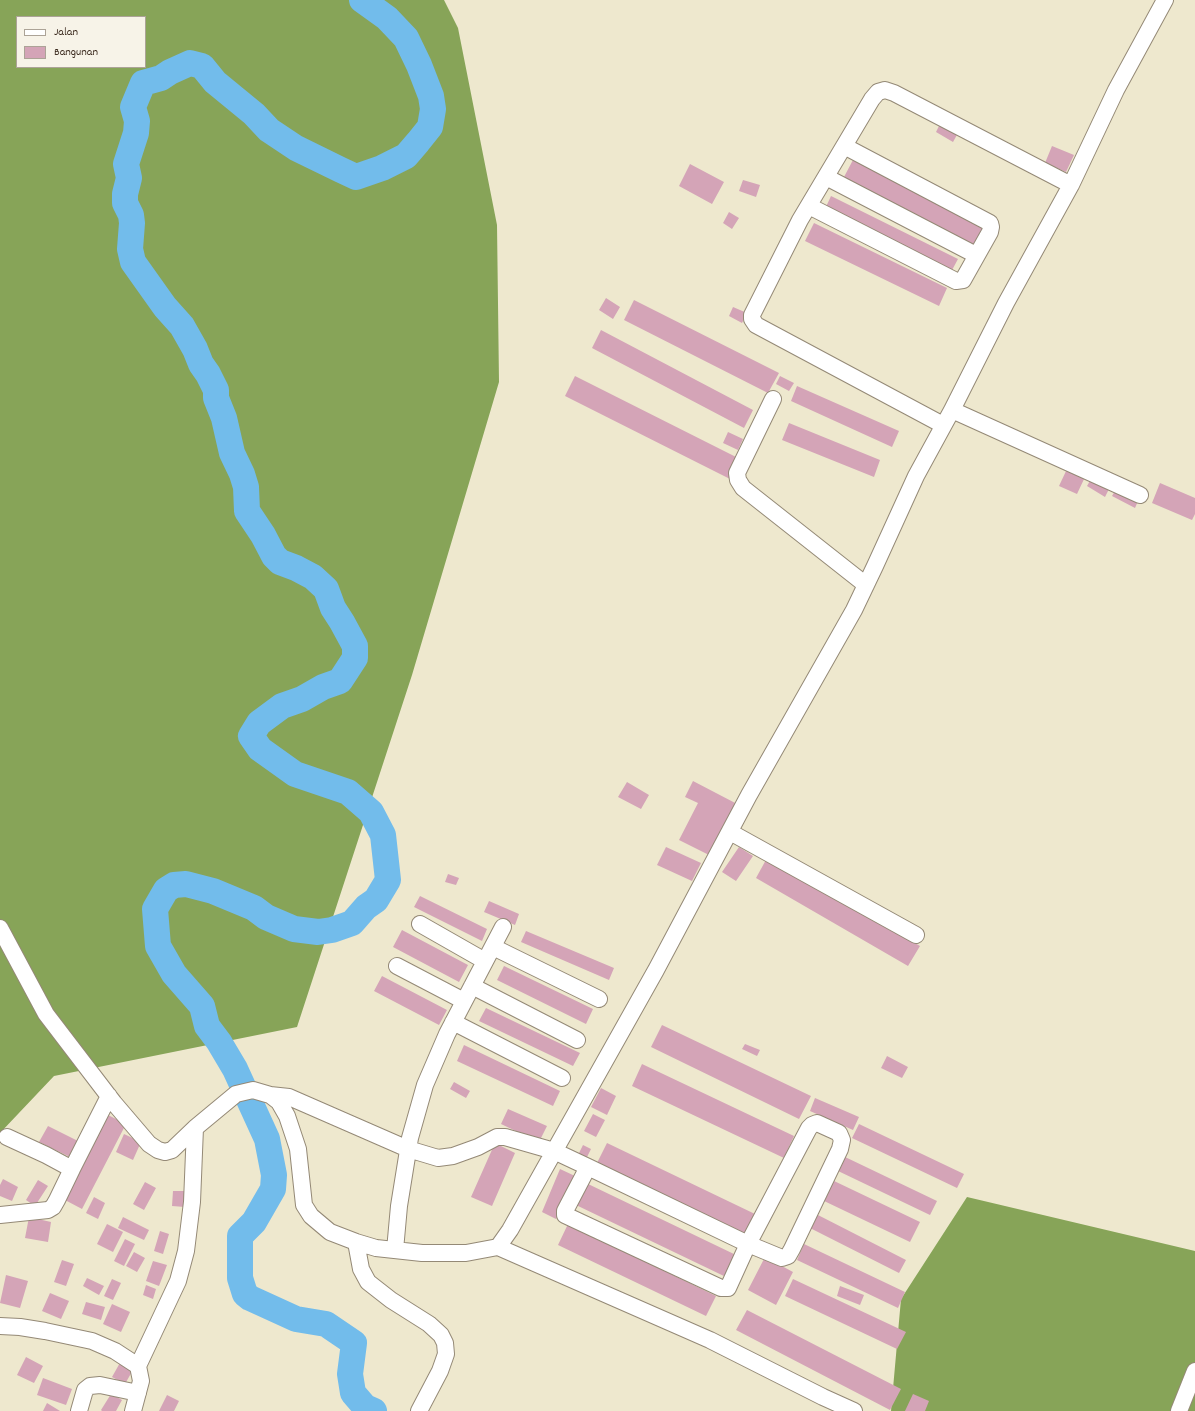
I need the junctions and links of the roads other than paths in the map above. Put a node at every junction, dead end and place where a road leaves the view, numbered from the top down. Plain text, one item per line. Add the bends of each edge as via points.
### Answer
1 (1162, 1) edge
2 (844, 146) junction
3 (826, 177) junction
4 (1071, 185) junction
5 (809, 206) junction
6 (976, 255) junction
7 (773, 399) dead end
8 (952, 410) junction
9 (943, 426) junction
10 (1140, 495) dead end
11 (866, 585) junction
12 (730, 832) junction
13 (420, 924) dead end
14 (503, 927) dead end
15 (0, 928) edge
16 (916, 935) dead end
17 (493, 947) junction
18 (485, 961) junction
19 (397, 966) dead end
20 (472, 986) junction
21 (599, 999) dead end
22 (464, 1001) junction
23 (454, 1022) junction
24 (577, 1040) dead end
25 (562, 1078) dead end
26 (109, 1096) junction
27 (270, 1096) junction
28 (195, 1128) junction
29 (7, 1137) dead end
30 (408, 1149) junction
31 (554, 1151) junction
32 (588, 1167) junction
33 (72, 1169) junction
34 (0, 1215) edge
35 (356, 1242) junction
36 (748, 1244) junction
37 (498, 1247) junction
38 (395, 1250) junction
39 (0, 1326) edge
40 (138, 1366) junction
41 (1195, 1371) edge
42 (138, 1393) junction
43 (79, 1411) edge
44 (133, 1411) edge
45 (418, 1411) edge
46 (854, 1411) edge
47 (1179, 1411) edge

1 - 4 street
2 - 3 street
2 - 4 street via 872,99 878,92 885,90
2 - 6 street via 990,223 990,232
3 - 5 street
3 - 6 street
4 - 8 street via 1006,303
5 - 6 street via 956,282 962,280
5 - 9 street via 752,319 756,324
7 - 11 street via 736,473 738,480 743,488
8 - 9 street
8 - 10 street
9 - 11 street via 916,476
11 - 12 street
12 - 16 street
12 - 31 street
13 - 18 street
14 - 17 street
15 - 26 street via 46,1014
17 - 18 street
17 - 21 street
18 - 20 street
19 - 22 street
20 - 22 street
20 - 24 street
22 - 23 street
23 - 25 street
23 - 30 street via 424,1085
26 - 28 street via 158,1150 172,1150
26 - 33 street
27 - 28 street via 253,1090 236,1094
27 - 30 street via 289,1098
27 - 35 street via 279,1102 287,1116 298,1149 304,1205 311,1216 330,1232
28 - 40 street via 192,1202 186,1251 178,1281
29 - 33 street
30 - 31 street via 438,1158 453,1156 497,1137 505,1137
30 - 38 street
31 - 32 street
31 - 37 street
32 - 36 street
32 - 36 street via 565,1211 572,1219 721,1288 728,1288 730,1285
33 - 34 street via 53,1207 48,1210
35 - 38 street
35 - 45 street via 361,1269 368,1282 429,1324 441,1335 445,1343 446,1354 440,1371
36 - 36 street via 782,1258 788,1256 840,1149 842,1140 839,1134 817,1123 809,1128
37 - 38 street via 466,1253
37 - 46 street via 710,1340
39 - 40 street via 46,1330 92,1341 115,1351
40 - 42 street via 141,1381
41 - 47 street
42 - 43 street via 100,1385 90,1386 85,1390
42 - 44 street

